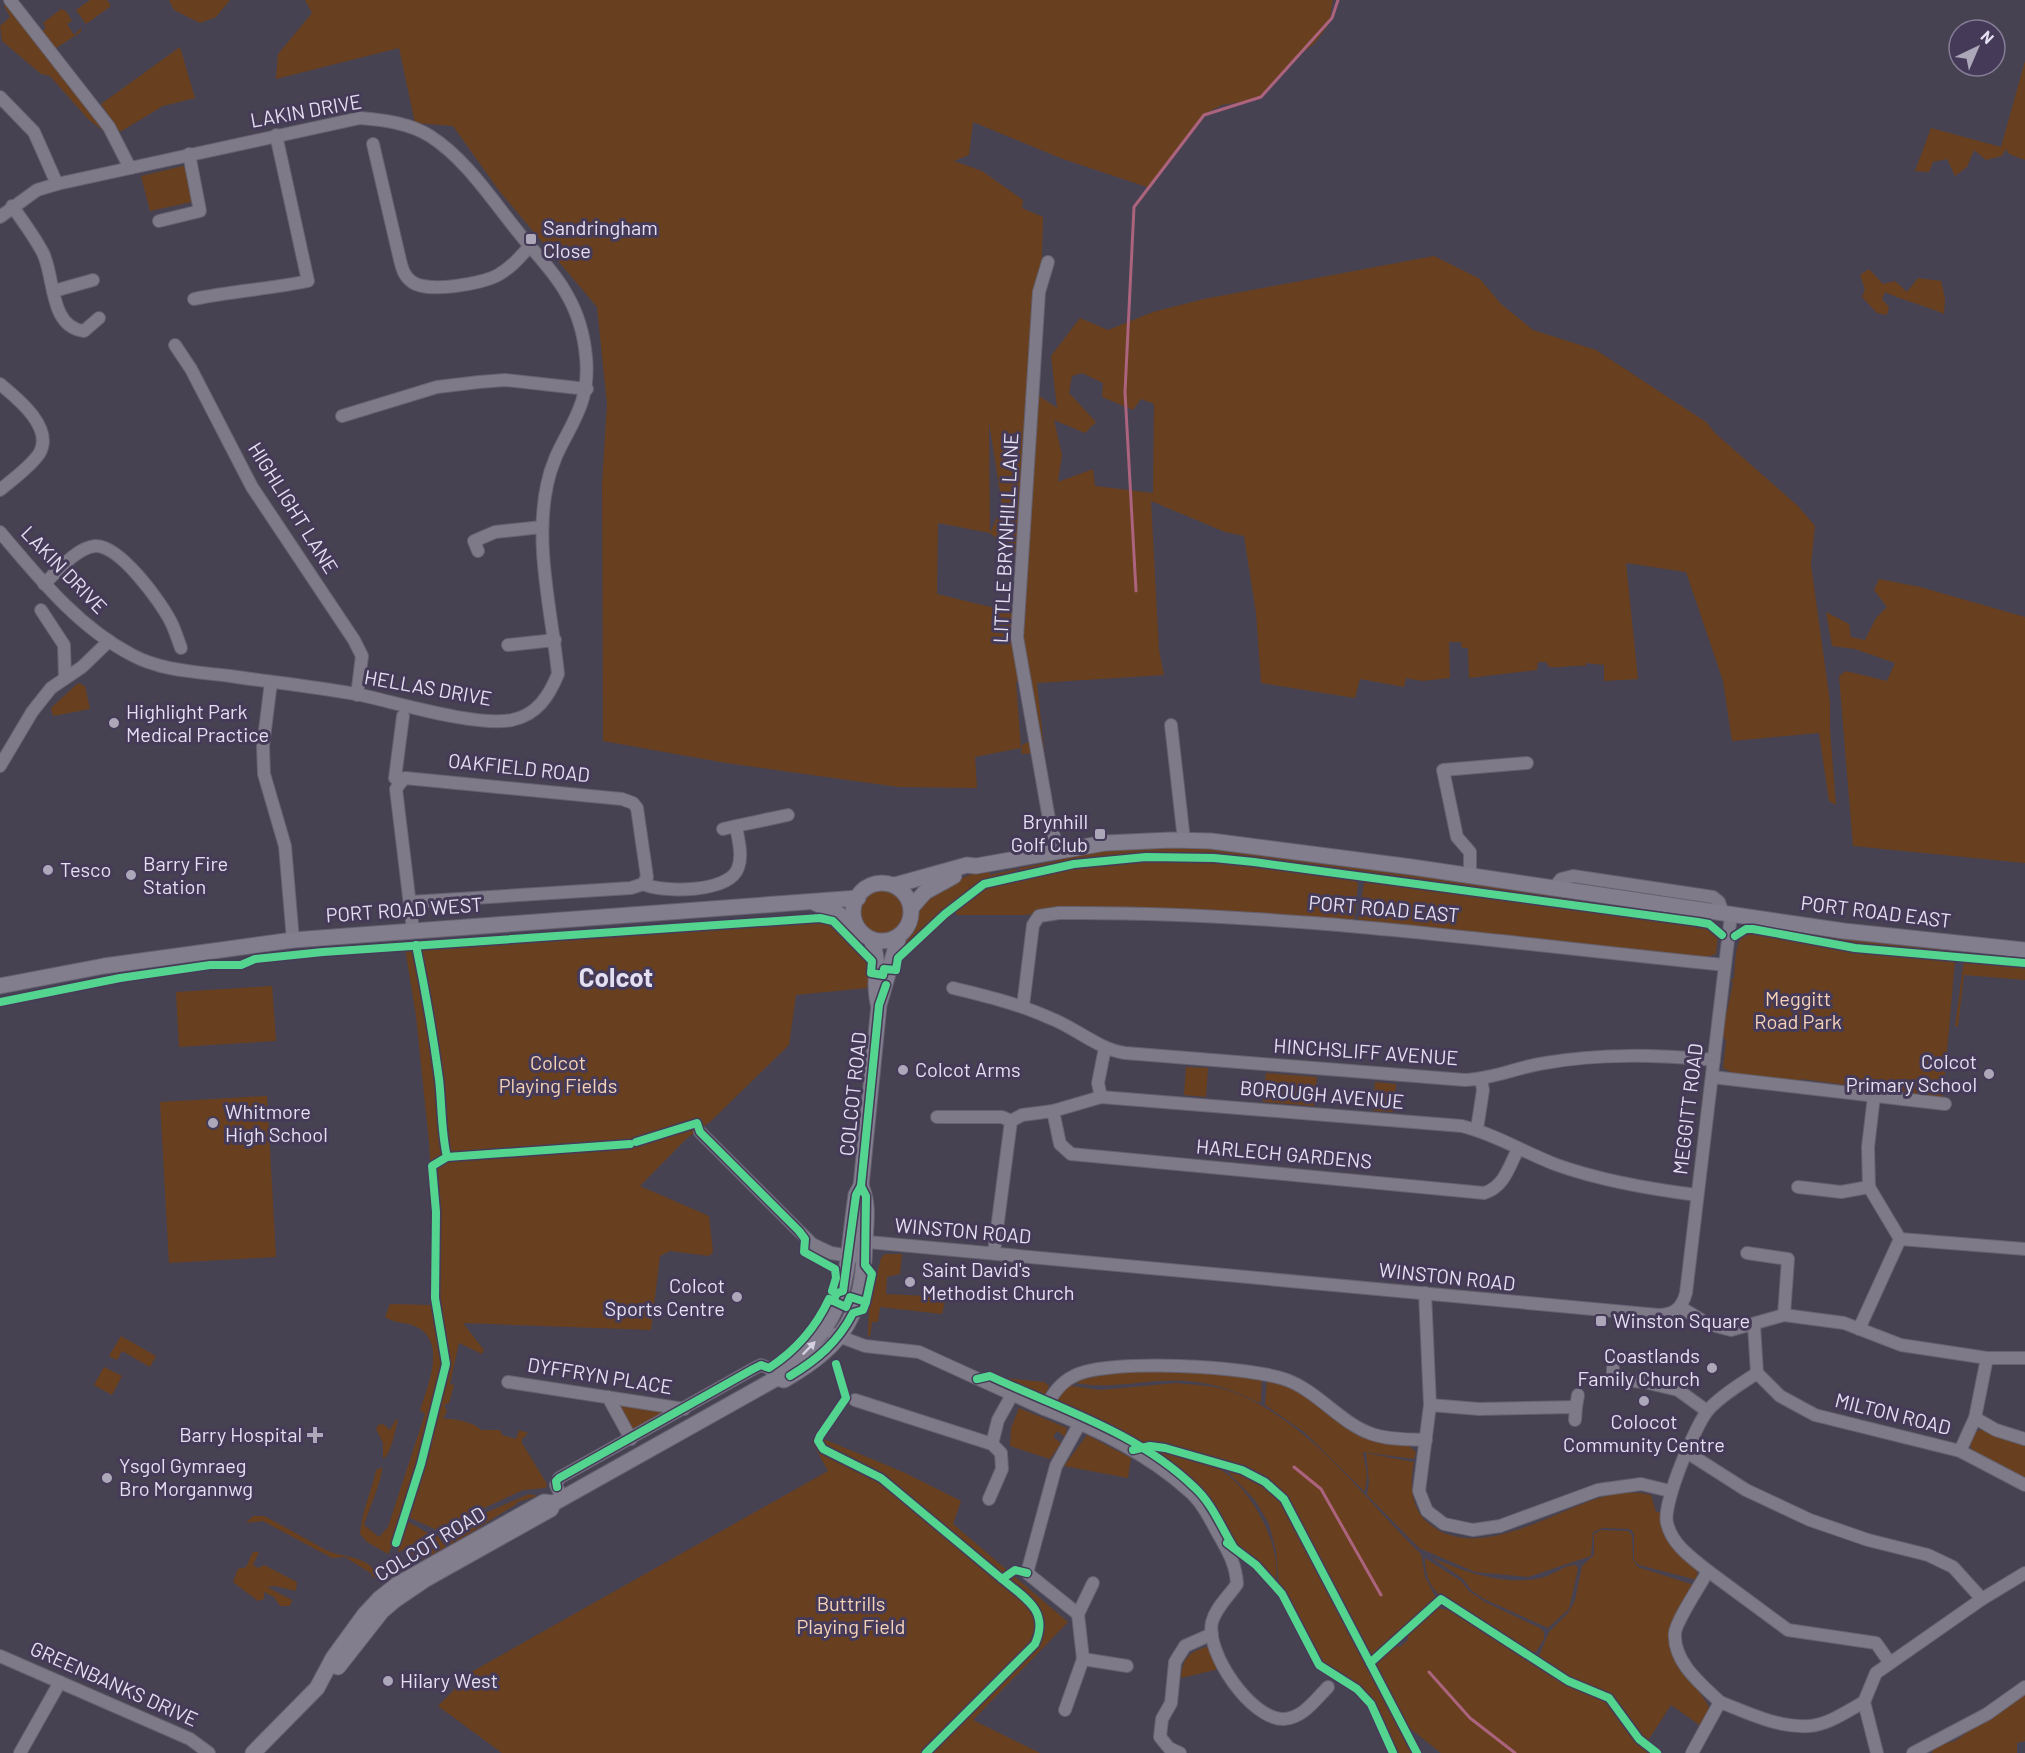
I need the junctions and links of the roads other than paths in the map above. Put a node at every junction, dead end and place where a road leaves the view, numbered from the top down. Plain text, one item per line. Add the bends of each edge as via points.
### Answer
1 (10, 0) edge
2 (0, 96) edge
3 (276, 135) junction
4 (373, 144) dead end
5 (189, 154) junction
6 (130, 168) junction
7 (57, 184) junction
8 (12, 206) junction
9 (0, 217) edge
10 (159, 221) dead end
11 (530, 246) junction
12 (1048, 262) dead end
13 (93, 280) dead end
14 (54, 291) junction
15 (194, 299) dead end
16 (99, 318) dead end
17 (175, 345) dead end
18 (0, 384) edge
19 (587, 389) junction
20 (342, 416) dead end
21 (0, 490) edge
22 (542, 527) junction
23 (0, 532) edge
24 (478, 551) dead end
25 (44, 584) junction
26 (41, 610) dead end
27 (555, 640) junction
28 (109, 641) junction
29 (508, 645) dead end
30 (181, 648) dead end
31 (65, 678) junction
32 (272, 682) junction
33 (357, 694) junction
34 (403, 716) dead end
35 (1171, 725) dead end
36 (1527, 763) dead end
37 (0, 766) edge
38 (401, 782) junction
39 (788, 815) dead end
40 (1184, 840) junction
41 (1058, 850) junction
42 (976, 866) junction
43 (1470, 876) junction
44 (643, 884) junction
45 (895, 885) junction
46 (858, 898) junction
47 (410, 902) junction
48 (815, 903) junction
49 (911, 908) junction
50 (1727, 914) junction
51 (855, 927) junction
52 (413, 930) junction
53 (899, 936) junction
54 (871, 939) junction
55 (293, 940) junction
56 (2025, 950) edge
57 (1725, 965) junction
58 (0, 986) edge
59 (953, 987) dead end
60 (879, 1005) junction
61 (1023, 1006) junction
62 (1105, 1048) junction
63 (1714, 1060) junction
64 (1712, 1077) junction
65 (1481, 1079) junction
66 (1874, 1096) junction
67 (1101, 1097) junction
68 (1945, 1104) dead end
69 (1053, 1111) junction
70 (937, 1117) dead end
71 (1011, 1121) junction
72 (1477, 1129) junction
73 (700, 1132) dead end
74 (1518, 1149) junction
75 (1798, 1187) dead end
76 (1869, 1187) junction
77 (1697, 1195) junction
78 (1900, 1239) junction
79 (858, 1249) junction
80 (2025, 1249) edge
81 (994, 1252) junction
82 (1747, 1252) dead end
83 (1425, 1293) junction
84 (1680, 1307) junction
85 (1784, 1315) junction
86 (1754, 1325) junction
87 (1859, 1329) junction
88 (824, 1330) junction
89 (839, 1336) junction
90 (1987, 1358) junction
91 (2025, 1358) edge
92 (1613, 1368) dead end
93 (1757, 1373) junction
94 (777, 1378) junction
95 (508, 1382) dead end
96 (1012, 1395) junction
97 (608, 1397) junction
98 (855, 1400) dead end
99 (1430, 1406) junction
100 (684, 1408) junction
101 (1577, 1408) dead end
102 (1044, 1409) junction
103 (1707, 1411) junction
104 (1975, 1418) junction
105 (1080, 1423) junction
106 (631, 1438) junction
107 (2025, 1439) edge
108 (1426, 1440) junction
109 (992, 1444) junction
110 (1960, 1451) junction
111 (1688, 1453) junction
112 (2025, 1485) edge
113 (1670, 1491) junction
114 (989, 1499) dead end
115 (558, 1501) junction
116 (1708, 1571) junction
117 (2025, 1574) edge
118 (1093, 1583) dead end
119 (1982, 1599) junction
120 (1078, 1614) junction
121 (1212, 1634) junction
122 (0, 1656) edge
123 (1083, 1659) junction
124 (1890, 1663) junction
125 (1127, 1666) dead end
126 (60, 1682) junction
127 (1328, 1687) dead end
128 (2025, 1687) edge
129 (1720, 1702) junction
130 (1864, 1702) junction
131 (1065, 1710) dead end
132 (20, 1753) edge
133 (209, 1753) edge
134 (253, 1753) edge
135 (1180, 1753) edge
136 (1692, 1753) edge
137 (1877, 1753) edge
138 (1913, 1753) edge

1 - 6 street via 109,127
2 - 7 street via 34,132
3 - 5 street, LAKIN DRIVE
3 - 11 street, LAKIN DRIVE via 360,118 408,126 446,148
3 - 15 street via 308,281
4 - 11 street via 400,261 412,282 423,287 475,283 497,275
5 - 6 street, LAKIN DRIVE
5 - 10 street via 200,211
6 - 7 street, LAKIN DRIVE
7 - 8 street, LAKIN DRIVE via 37,190
8 - 9 street, LAKIN DRIVE
8 - 14 street via 45,256
11 - 19 street, LAKIN DRIVE via 566,292 577,316 586,358
12 - 41 street, LITTLE BRYNHILL LANE via 1039,292 1017,637
13 - 14 street
14 - 16 street via 57,309 76,330 84,331
17 - 33 street, HIGHLIGHT LANE via 252,487 354,640 362,656
18 - 21 street via 35,419 42,440 40,453
19 - 20 street via 505,380 479,382 437,387
19 - 22 street, HELLAS DRIVE via 547,483
22 - 24 street via 495,532 474,541
22 - 27 street, HELLAS DRIVE
23 - 25 street, LAKIN DRIVE
25 - 28 street, LAKIN DRIVE
25 - 30 street via 83,549 109,548 127,564 165,613
26 - 31 street via 64,645
27 - 29 street
27 - 33 street, HELLAS DRIVE via 558,674 551,691 539,707 511,720 468,717
28 - 31 street
28 - 32 street, LAKIN DRIVE via 134,656 171,669
31 - 37 street via 51,688 32,712
32 - 33 street, HELLAS DRIVE
32 - 55 street via 263,746 264,774 285,846
34 - 38 street via 395,778
35 - 40 street
36 - 43 street via 1443,770 1457,837 1470,852
38 - 44 street, OAKFIELD ROAD via 405,778 447,780 633,802 647,877
38 - 47 street via 396,789
39 - 44 street via 729,828 740,855 738,868 719,883 683,890
40 - 41 main road, PORT ROAD EAST via 1128,841
40 - 43 main road, PORT ROAD EAST
41 - 42 main road, PORT ROAD EAST
42 - 45 main road, PORT ROAD EAST via 967,865
42 - 49 main road, PORT ROAD EAST via 931,888
43 - 50 main road, PORT ROAD EAST
44 - 47 street via 631,888
45 - 46 main road via 875,884
45 - 49 main road via 908,896
46 - 48 main road, PORT ROAD WEST via 822,899
46 - 51 main road via 853,911
47 - 52 street
48 - 51 main road
48 - 52 main road, PORT ROAD WEST
49 - 53 main road via 910,923
50 - 56 main road, PORT ROAD EAST
50 - 57 street, MEGGITT ROAD
51 - 54 main road
52 - 55 main road, PORT ROAD WEST
53 - 54 main road via 885,941
53 - 60 main road, COLCOT ROAD
54 - 60 main road, COLCOT ROAD via 879,961
55 - 58 main road, PORT ROAD WEST via 104,966
57 - 61 street, PORT ROAD EAST via 1216,915 1039,916 1031,936
57 - 63 street, MEGGITT ROAD
59 - 61 street, HINCHSLIFF AVENUE
60 - 79 main road, COLCOT ROAD via 861,1186 866,1196
61 - 62 street, HINCHSLIFF AVENUE
62 - 65 street, HINCHSLIFF AVENUE via 1125,1053
62 - 67 street via 1098,1083
63 - 64 street, MEGGITT ROAD
63 - 65 street, HINCHSLIFF AVENUE via 1593,1056 1519,1068
64 - 66 street
64 - 77 street, MEGGITT ROAD
65 - 72 street
66 - 68 street
66 - 76 street via 1868,1147
67 - 69 street, BOROUGH AVENUE
67 - 72 street, BOROUGH AVENUE
69 - 71 street, BOROUGH AVENUE via 1022,1115
69 - 74 street, HARLECH GARDENS via 1060,1144 1071,1154 1484,1193 1501,1182
70 - 71 street, BOROUGH AVENUE via 1002,1117
71 - 81 street
72 - 74 street, BOROUGH AVENUE
73 - 79 street, WINSTON ROAD via 812,1244 831,1253
74 - 77 street, BOROUGH AVENUE via 1591,1176 1646,1189
75 - 76 street via 1840,1192
76 - 78 street
77 - 84 street, MEGGITT ROAD via 1686,1293
78 - 80 street
78 - 87 street
79 - 81 street, WINSTON ROAD
79 - 88 main road, COLCOT ROAD
79 - 89 main road, COLCOT ROAD via 859,1299
81 - 83 street, WINSTON ROAD
82 - 85 street via 1788,1258
83 - 84 street, WINSTON ROAD via 1658,1315 1671,1314
83 - 99 street
84 - 86 street via 1708,1324 1731,1330
85 - 86 street
85 - 87 street
86 - 93 street
87 - 90 street via 1901,1345
88 - 89 street
94 -> 88 main road, COLCOT ROAD
89 - 94 main road, COLCOT ROAD via 815,1361 784,1380
89 - 96 street via 865,1346 919,1352
90 - 91 street
90 - 104 street
92 - 103 street via 1613,1379 1678,1390
93 - 103 street
93 - 110 street, MILTON ROAD via 1780,1396 1815,1415
94 - 100 street, DYFFRYN PLACE via 761,1365
94 - 115 main road, COLCOT ROAD
95 - 97 street, DYFFRYN PLACE
96 - 102 street
96 - 109 street via 998,1420
97 - 100 street, DYFFRYN PLACE
97 - 106 street
98 - 109 street
99 - 101 street
99 - 108 street
100 - 106 street
102 - 105 street
102 - 108 street via 1055,1391 1076,1374 1118,1366 1194,1367 1285,1379 1302,1386 1357,1428 1384,1438
103 - 111 street
104 - 107 street
104 - 110 street
105 - 120 street via 1056,1466 1027,1573
105 - 121 street via 1133,1450 1190,1491 1204,1509 1236,1567 1237,1584 1218,1607
106 - 115 street via 559,1478
108 - 113 street via 1419,1491 1427,1511 1444,1524 1473,1530 1500,1526 1598,1490 1641,1484
109 - 114 street via 1001,1453 1002,1469
110 - 112 street, MILTON ROAD
111 - 113 street
111 - 119 street via 1746,1490 1810,1520 1953,1567
113 - 116 street via 1667,1523 1680,1549
115 - 134 main road, COLCOT ROAD via 544,1503 386,1592 333,1658 326,1676
116 - 124 street via 1788,1630 1876,1643
116 - 129 street via 1675,1632 1679,1658
117 - 119 street
118 - 120 street
119 - 124 street
120 - 123 street
121 - 127 street via 1226,1671 1244,1698 1270,1718 1286,1719 1304,1713
121 - 135 street via 1185,1646 1175,1662 1171,1703 1162,1719 1160,1737
122 - 126 street, GREENBANKS DRIVE
123 - 125 street
123 - 131 street
124 - 130 street via 1876,1673
126 - 132 street
126 - 133 street, GREENBANKS DRIVE via 196,1742
128 - 138 street via 1987,1714
129 - 130 street via 1766,1720 1809,1726 1828,1721
129 - 136 street
130 - 137 street

